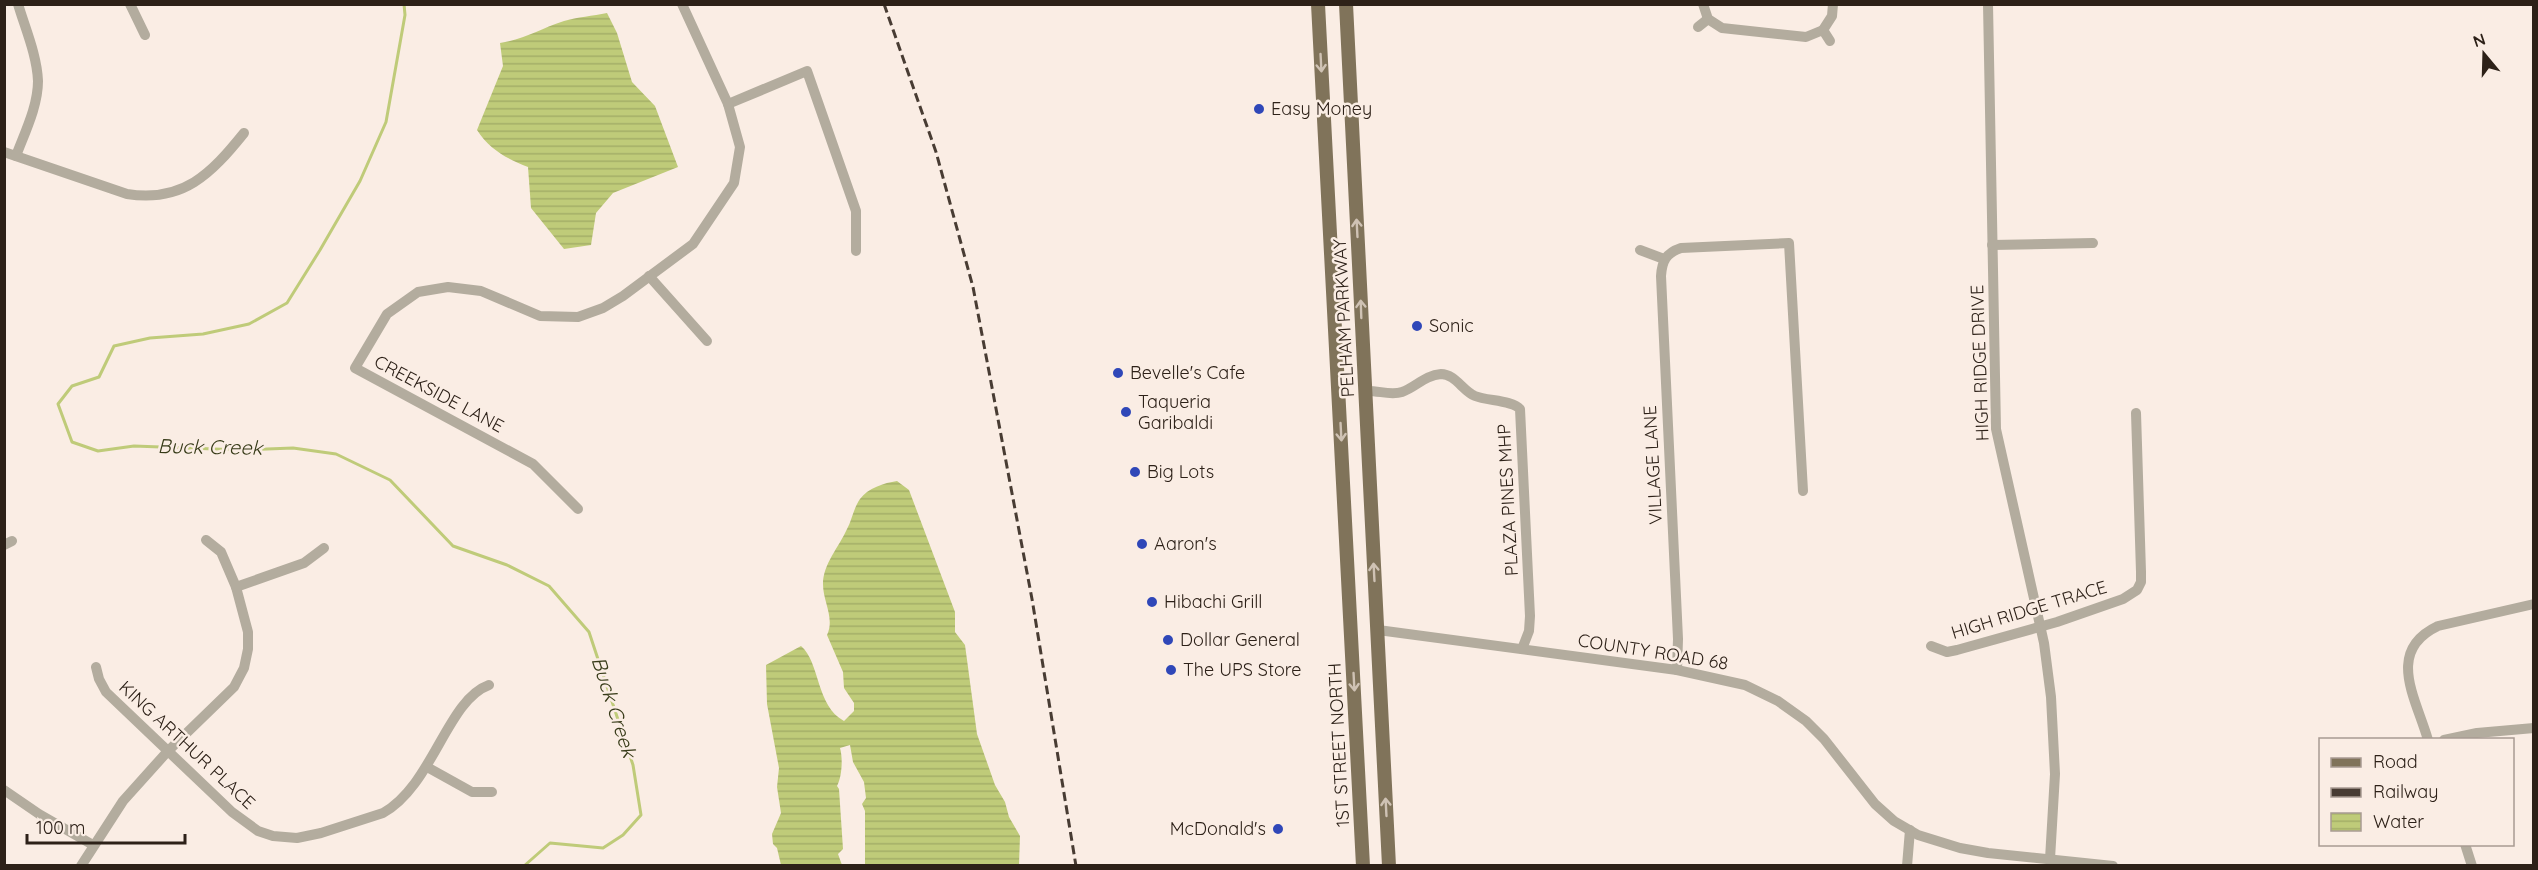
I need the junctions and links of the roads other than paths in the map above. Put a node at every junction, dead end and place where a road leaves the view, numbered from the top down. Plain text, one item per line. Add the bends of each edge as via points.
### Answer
1 (18, 4) edge
2 (130, 4) edge
3 (682, 4) edge
4 (1318, 4) edge
5 (1346, 4) edge
6 (1703, 4) edge
7 (1833, 4) edge
8 (1988, 4) edge
9 (1708, 19) junction
10 (1698, 27) dead end
11 (1823, 30) junction
12 (145, 34) dead end
13 (1830, 41) dead end
14 (728, 104) junction
15 (244, 133) dead end
16 (4, 152) edge
17 (16, 156) junction
18 (1329, 187) junction
19 (1355, 187) junction
20 (2092, 243) dead end
21 (1992, 245) junction
22 (1640, 250) dead end
23 (856, 251) dead end
24 (1664, 259) junction
25 (649, 276) junction
26 (707, 341) dead end
27 (1362, 348) junction
28 (1337, 352) junction
29 (1365, 391) junction
30 (2136, 413) dead end
31 (1803, 491) dead end
32 (578, 508) dead end
33 (206, 540) dead end
34 (324, 548) dead end
35 (236, 587) junction
36 (2534, 604) edge
37 (1351, 623) junction
38 (2040, 627) junction
39 (1378, 630) junction
40 (1931, 645) dead end
41 (1522, 650) junction
42 (96, 667) dead end
43 (1677, 670) junction
44 (489, 685) dead end
45 (2534, 728) edge
46 (2427, 738) edge
47 (2453, 738) edge
48 (167, 752) junction
49 (1384, 761) junction
50 (1358, 762) junction
51 (426, 767) junction
52 (4, 790) edge
53 (492, 792) dead end
54 (1910, 830) junction
55 (93, 845) junction
56 (2466, 846) edge
57 (2050, 859) junction
58 (81, 866) edge
59 (1363, 866) edge
60 (1389, 866) edge
61 (1907, 866) edge
62 (2113, 866) edge
63 (2472, 866) edge

1 - 17 street via 38,80 33,111
2 - 12 street
3 - 14 street, CREEKSIDE LANE
4 -> 18 main road, PELHAM PARKWAY
5 - 19 main road, PELHAM PARKWAY
6 - 9 street
7 - 11 street via 1832,16
8 - 21 street, HIGH RIDGE DRIVE
9 - 10 street
9 - 11 street via 1722,28 1806,37
11 - 13 street
14 - 23 street via 807,71 856,211
14 - 25 street, CREEKSIDE LANE via 740,147 735,183 693,244
15 - 17 street via 202,179 171,193 141,196
16 - 17 street
18 - 19 main road
18 - 28 main road, PELHAM PARKWAY
27 -> 19 main road, PELHAM PARKWAY
20 - 21 street
21 - 38 street, HIGH RIDGE DRIVE via 1996,429
22 - 24 street
24 - 31 street via 1681,248 1789,243
24 - 43 street, VILLAGE LANE via 1661,276
25 - 26 street
25 - 32 street, CREEKSIDE LANE via 603,308 578,317 540,316 481,291 448,287 418,292 387,314 355,368 533,464
27 - 28 main road
27 - 29 main road, PELHAM PARKWAY
28 -> 37 main road, PELHAM PARKWAY
39 -> 29 main road, PELHAM PARKWAY
29 - 41 street, PLAZA PINES MHP via 1401,393 1423,379 1443,374 1452,377 1468,393 1520,410 1530,616
30 - 38 street, HIGH RIDGE TRACE via 2141,582 2137,590 2123,599
33 - 35 street via 221,552
34 - 35 street via 304,563
35 - 48 street via 248,633 244,668 228,693
36 - 46 street via 2438,626 2413,646 2407,662 2408,676
37 - 39 main road
37 -> 50 main road, 1ST STREET NORTH
38 - 40 street, HIGH RIDGE TRACE via 1947,652
38 - 57 street, HIGH RIDGE DRIVE via 2055,746
39 - 41 street, COUNTY ROAD 68
39 - 49 main road
41 - 43 street, COUNTY ROAD 68
42 - 48 street, KING ARTHUR PLACE via 106,692
43 - 54 street, COUNTY ROAD 68 via 1745,685 1794,711 1824,740 1875,804
44 - 51 street, KING ARTHUR PLACE via 471,695
45 - 47 street
48 - 51 street, KING ARTHUR PLACE via 241,820 268,835 285,838 308,836 383,813 404,798
48 - 55 street via 123,801
49 - 50 main road
60 -> 49 main road
50 - 59 main road, 1ST STREET NORTH
51 - 53 street via 472,792
52 - 55 street
54 - 57 street, COUNTY ROAD 68 via 1960,848
54 - 61 street
55 - 58 street
56 - 63 street
57 - 62 street, COUNTY ROAD 68

